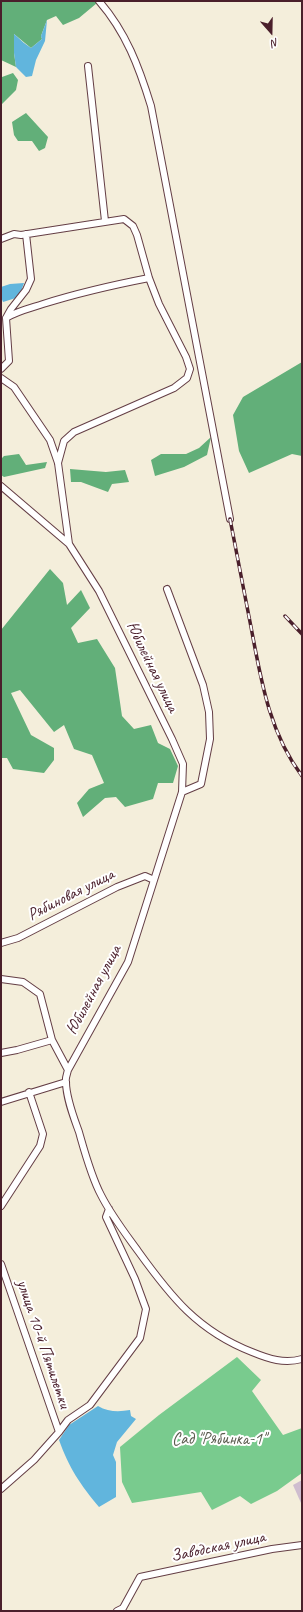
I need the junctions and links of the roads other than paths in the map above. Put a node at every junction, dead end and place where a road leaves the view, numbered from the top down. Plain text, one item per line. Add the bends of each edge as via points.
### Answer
1 (99, 1) edge
2 (88, 66) dead end
3 (105, 221) junction
4 (26, 234) junction
5 (1, 239) edge
6 (149, 278) junction
7 (6, 318) junction
8 (1, 369) edge
9 (1, 378) edge
10 (58, 463) junction
11 (1, 486) edge
12 (230, 520) dead end
13 (69, 544) junction
14 (167, 589) dead end
15 (182, 792) junction
16 (154, 880) junction
17 (1, 942) edge
18 (1, 979) edge
19 (52, 1040) junction
20 (1, 1053) edge
21 (68, 1070) junction
22 (66, 1082) junction
23 (29, 1092) junction
24 (1, 1102) edge
25 (1, 1206) edge
26 (109, 1209) junction
27 (1, 1264) edge
28 (302, 1359) edge
29 (59, 1432) junction
30 (1, 1489) edge
31 (302, 1545) edge
32 (117, 1611) edge

1 - 12 street via 128,44 151,106
2 - 3 street
3 - 4 street
3 - 6 street via 124,219 133,226
4 - 5 street via 14,234
4 - 7 street via 31,278 26,290
6 - 7 street via 59,299 14,313
6 - 10 street via 158,304 186,357 190,369 187,378 174,388 74,432 64,440
7 - 8 street via 9,361
9 - 10 street via 14,387 38,421 50,440
10 - 13 street
11 - 13 street, Юбилейная улица
13 - 15 street, Юбилейная улица via 99,591 172,739 183,764
14 - 15 street via 202,685 209,712 210,739 200,784
15 - 16 street, Юбилейная улица
16 - 17 street, Рябиновая улица via 145,876 117,886 18,938
16 - 21 street, Юбилейная улица via 128,962
18 - 19 street via 23,982 40,994
19 - 20 street
19 - 21 street
21 - 22 street, Юбилейная улица
22 - 23 street
22 - 26 street, Юбилейная улица via 72,1112 95,1184
23 - 24 street
23 - 25 street via 43,1134 40,1146
26 - 28 street, Юбилейная улица via 163,1285 198,1322 223,1338 261,1356 285,1362
26 - 29 street via 106,1216 146,1309 140,1338 90,1406 68,1420
27 - 29 street, улица 10-й Пятилетки
29 - 30 street via 34,1460
31 - 32 street, Заводская улица via 140,1578 123,1608

